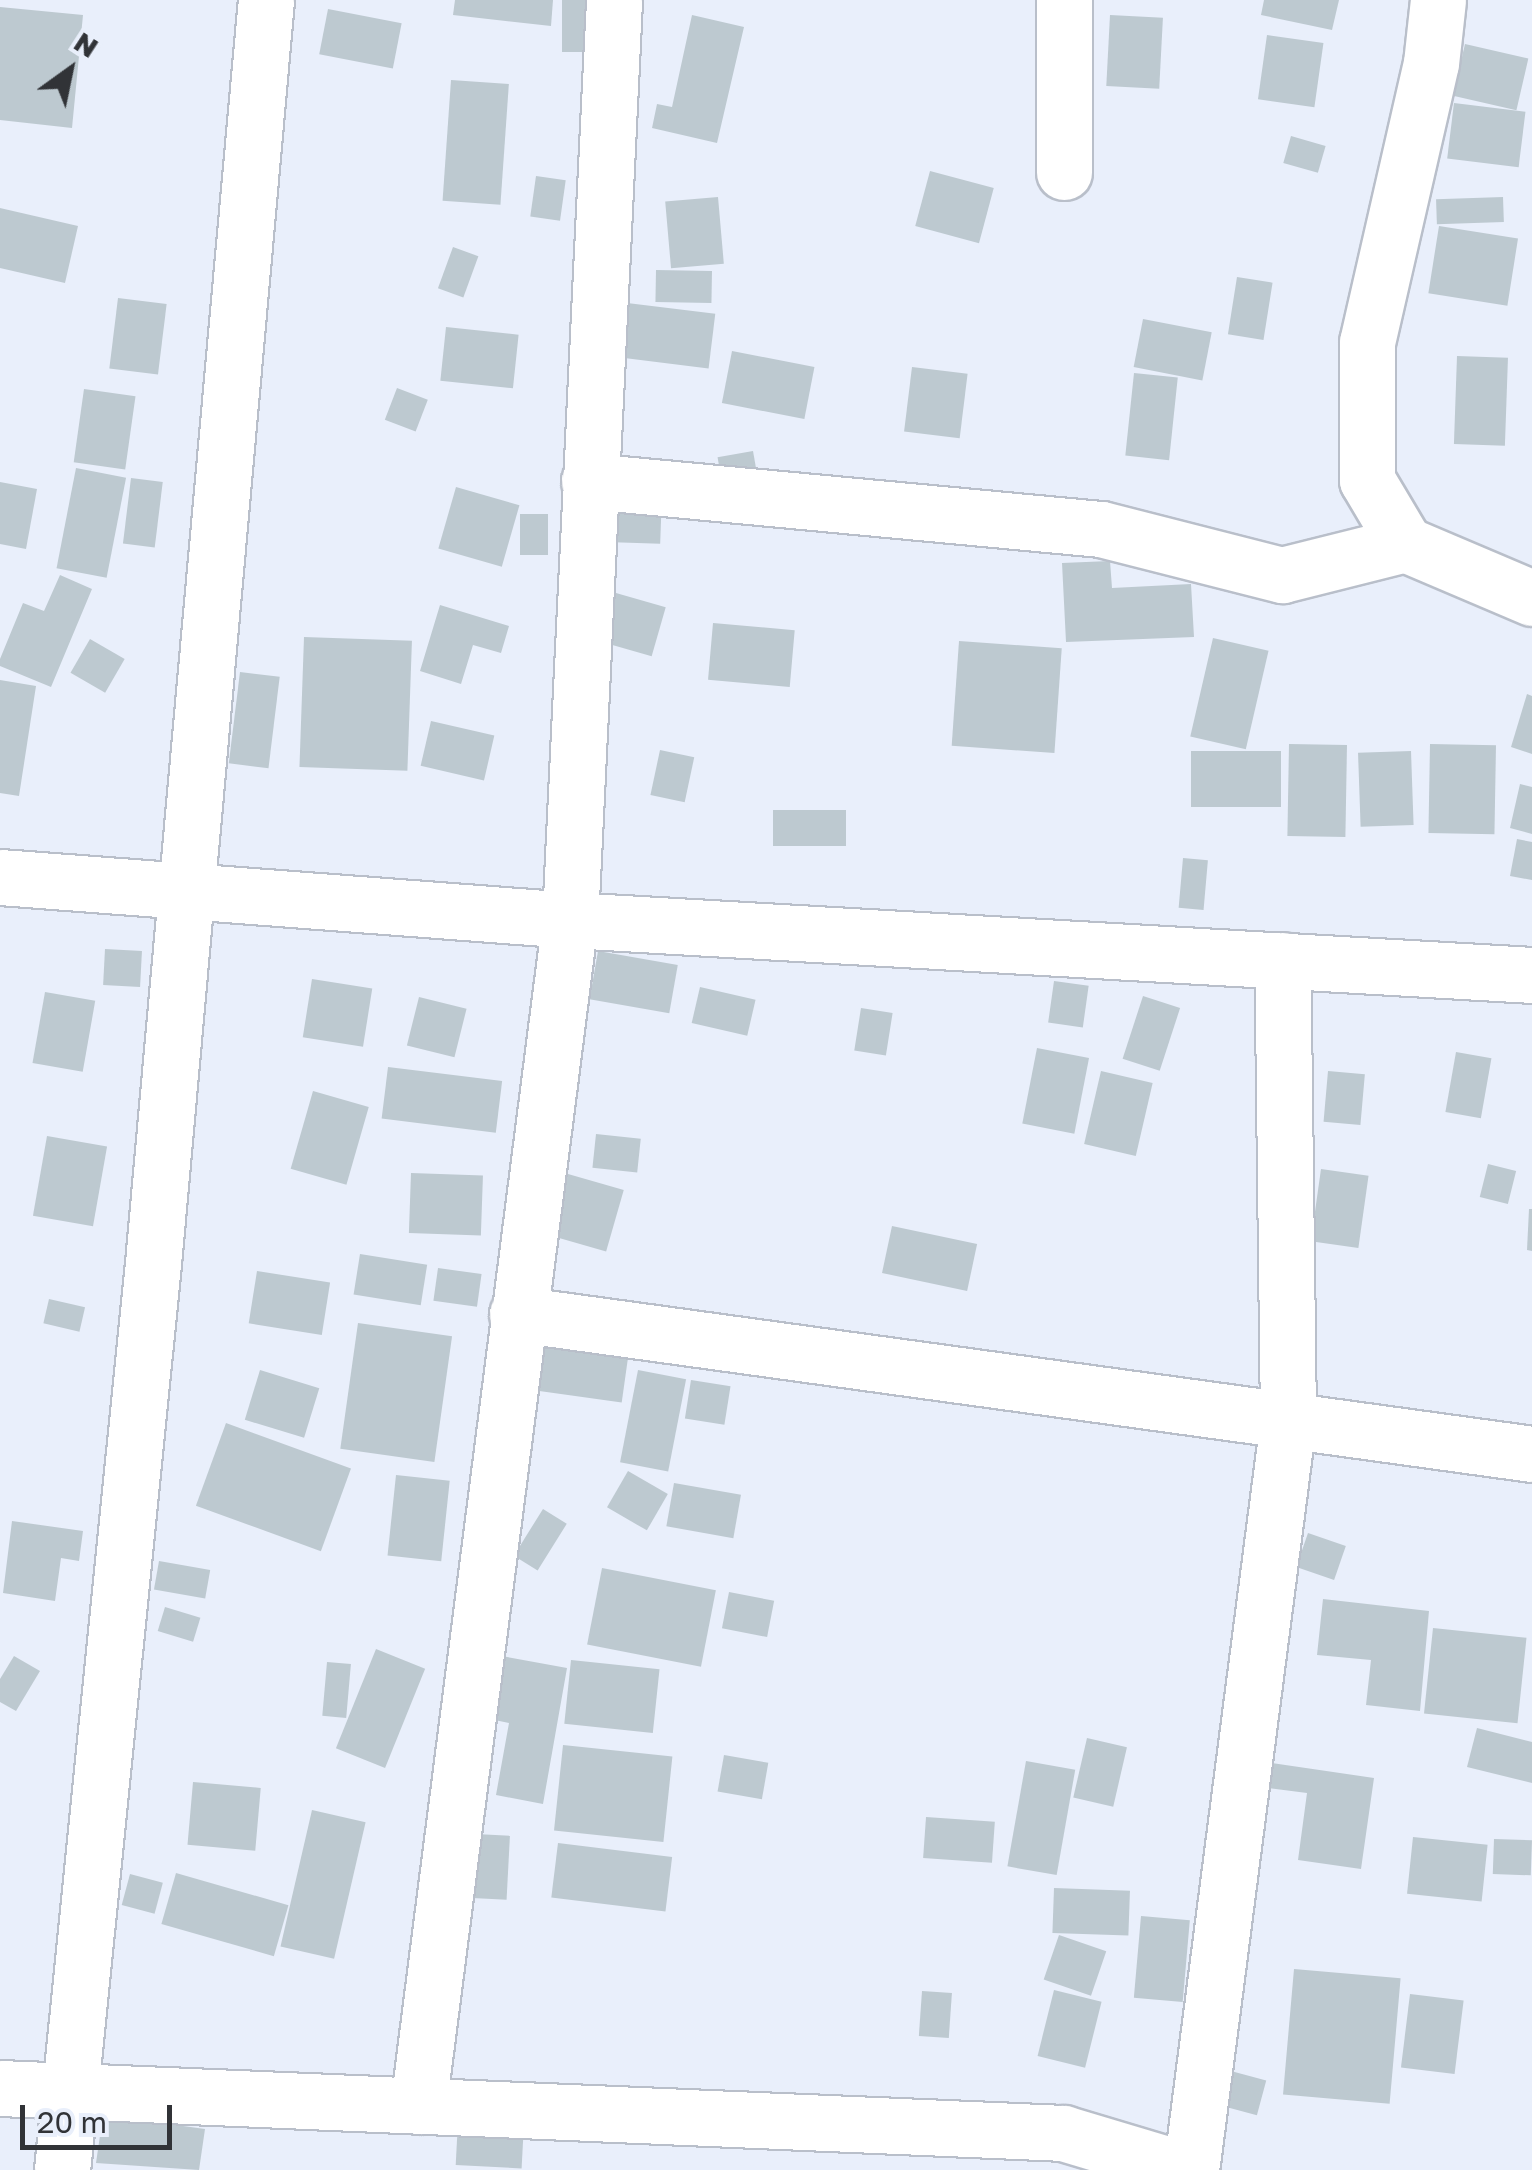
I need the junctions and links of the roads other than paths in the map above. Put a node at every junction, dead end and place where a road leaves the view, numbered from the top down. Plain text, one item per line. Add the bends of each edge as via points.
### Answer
1 (266, 0) edge
2 (614, 0) edge
3 (1064, 0) edge
4 (1438, 0) edge
5 (1064, 172) dead end
6 (589, 481) junction
7 (1405, 544) junction
8 (1532, 598) edge
9 (0, 877) edge
10 (184, 892) junction
11 (570, 920) junction
12 (1282, 960) junction
13 (1532, 975) edge
14 (517, 1314) junction
15 (1288, 1421) junction
16 (1532, 1454) edge
17 (0, 2088) edge
18 (72, 2092) junction
19 (418, 2106) junction
20 (62, 2170) edge
21 (1188, 2170) edge

1 - 10 street
2 - 6 street
3 - 5 street
4 - 7 street via 1431,63 1367,342 1368,480
6 - 7 street via 1101,529 1282,575
6 - 11 street
7 - 8 street
9 - 10 street
10 - 11 street
10 - 18 street
11 - 12 street
11 - 14 street
12 - 13 street
12 - 15 street
14 - 15 street
14 - 19 street
15 - 16 street
15 - 21 street
17 - 18 street
18 - 19 street
18 - 20 street
19 - 21 street via 1063,2134

